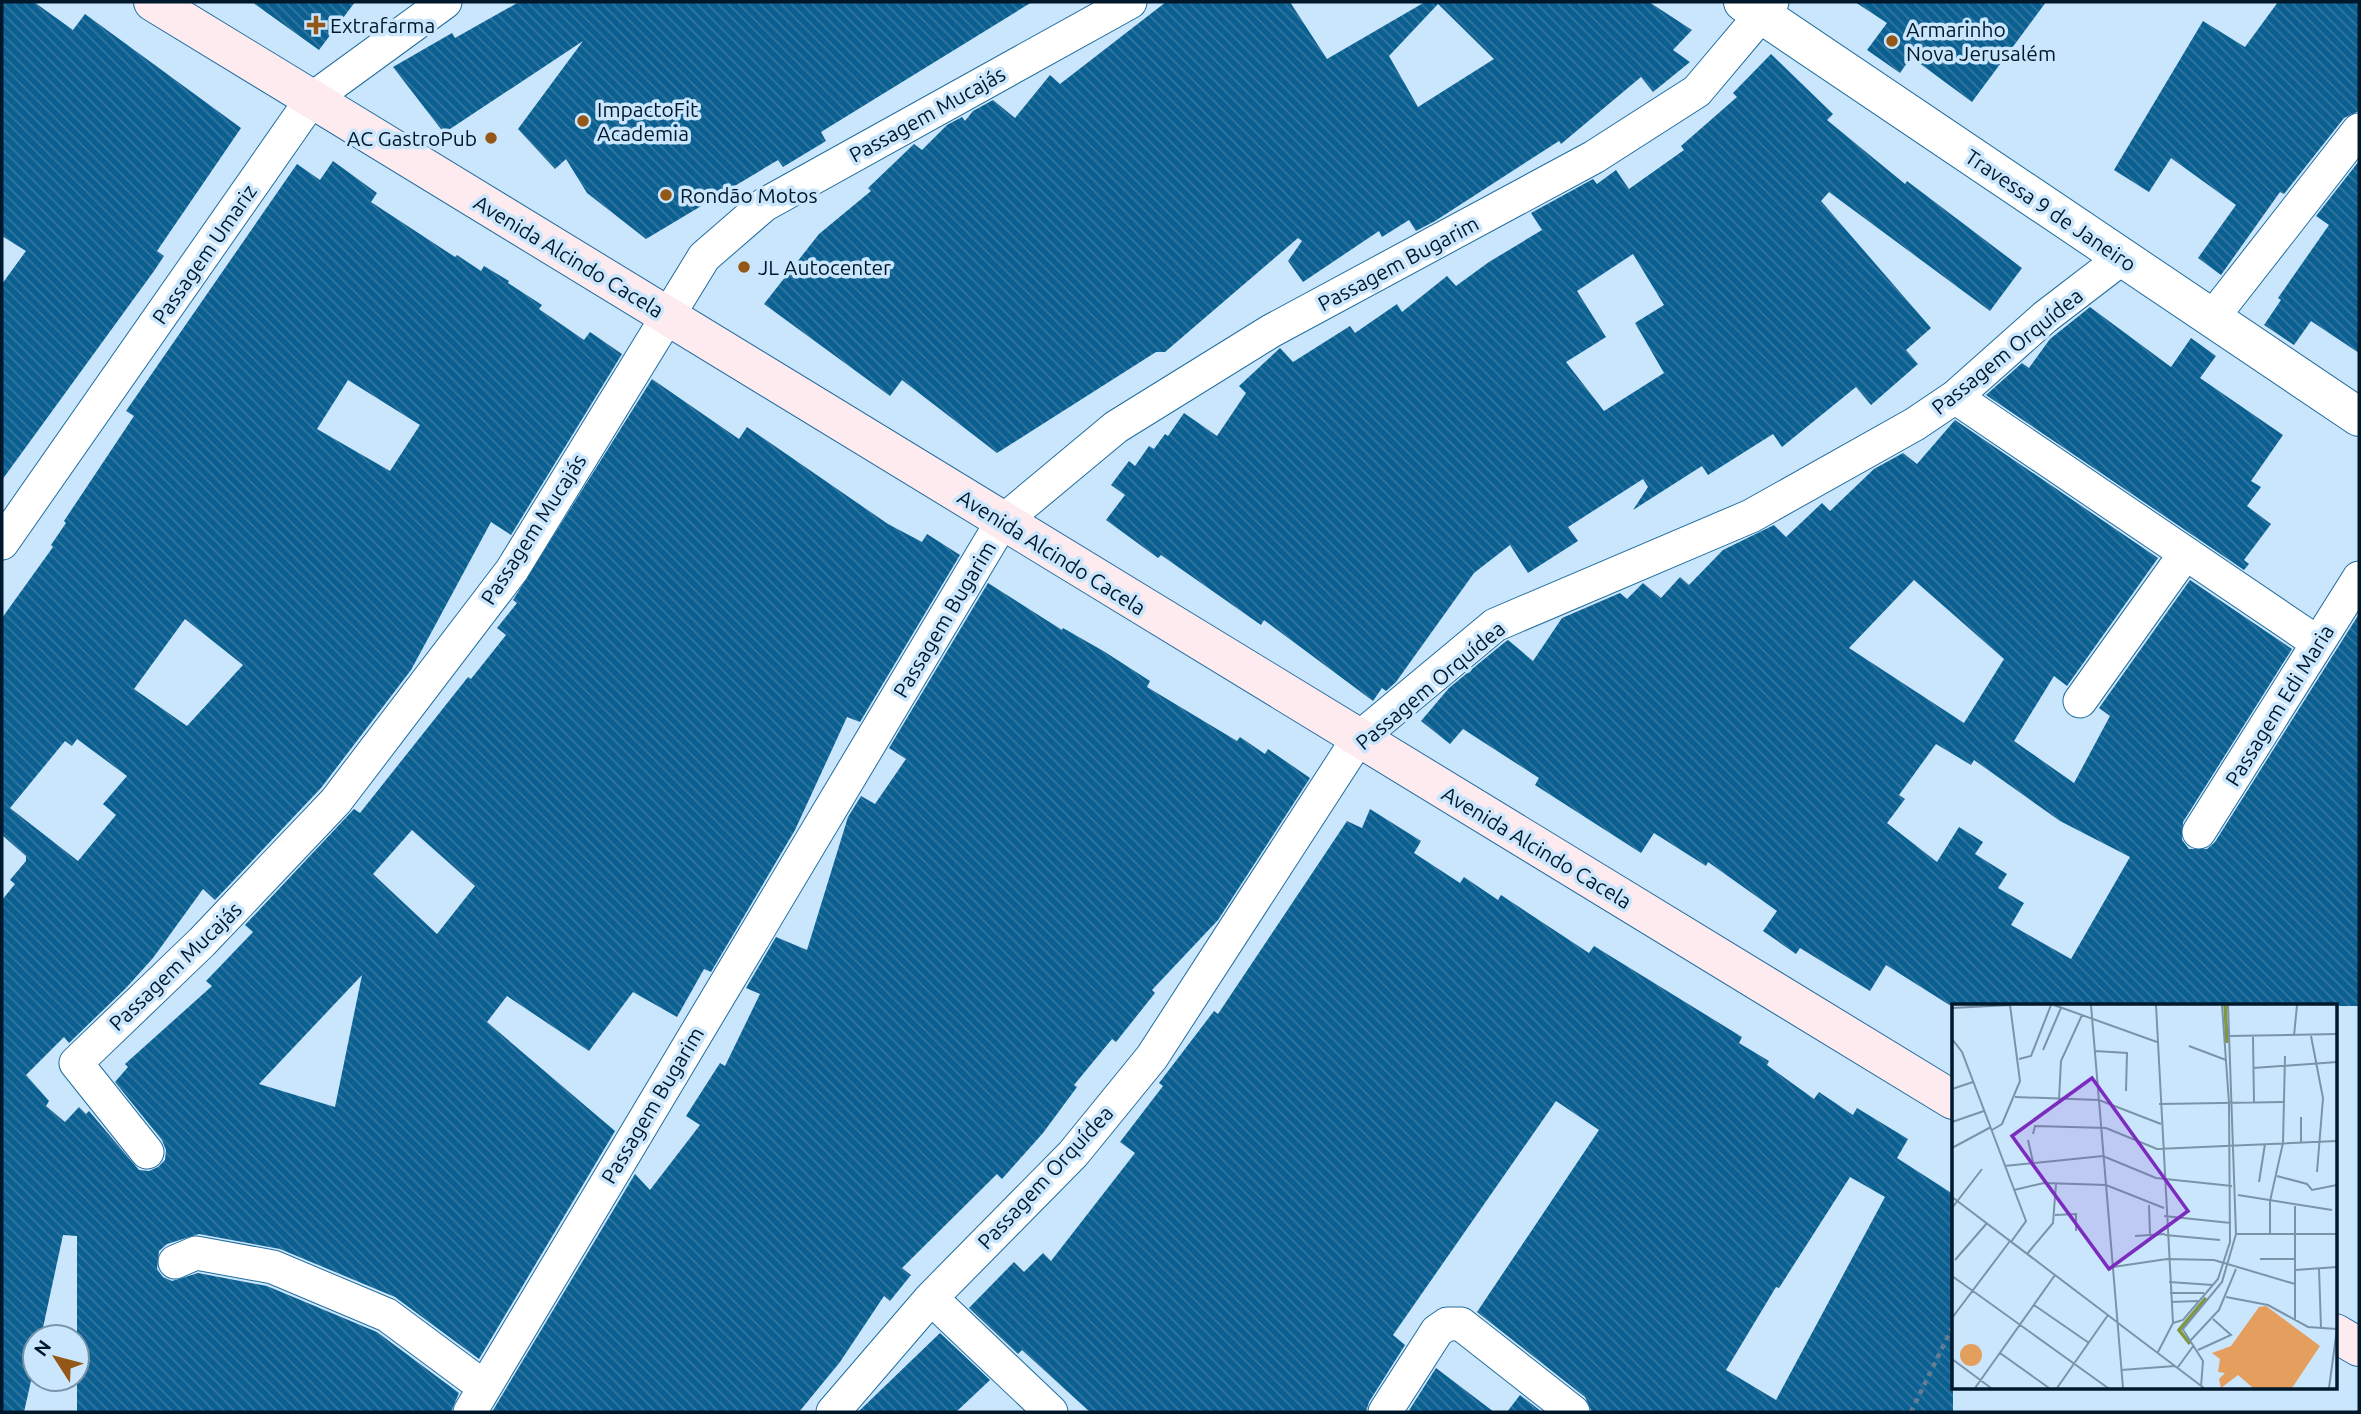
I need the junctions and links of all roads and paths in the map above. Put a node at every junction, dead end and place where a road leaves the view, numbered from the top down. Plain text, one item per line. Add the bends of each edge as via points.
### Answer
1 (153, 2) edge
2 (445, 2) edge
3 (1130, 2) edge
4 (1760, 6) edge
5 (312, 99) junction
6 (2359, 130) edge
7 (2122, 258) junction
8 (666, 316) junction
9 (2212, 318) junction
10 (1955, 397) junction
11 (2359, 417) edge
12 (1002, 522) junction
13 (2, 543) edge
14 (2185, 554) junction
15 (2359, 578) edge
16 (2318, 643) junction
17 (2080, 701) dead end
18 (1359, 739) junction
19 (2199, 832) dead end
20 (1952, 1099) edge
21 (147, 1152) dead end
22 (175, 1262) dead end
23 (930, 1298) junction
24 (1952, 1328) edge
25 (2336, 1334) edge
26 (2359, 1347) edge
27 (477, 1399) edge
28 (833, 1412) edge
29 (1051, 1412) edge
30 (1385, 1412) edge
31 (1573, 1412) edge
32 (1911, 1412) edge

1 - 5 main road, Avenida Alcindo Cacela
2 - 5 street, Passagem Umariz
3 - 8 street, Passagem Mucajás via 764,205 704,257
4 - 7 street, Travessa 9 de Janeiro
4 - 12 street, Passagem Bugarim via 1697,91 1594,157 1272,331 1116,427
5 - 8 main road, Avenida Alcindo Cacela
5 - 13 street, Passagem Umariz
6 - 9 street
7 - 9 street, Travessa 9 de Janeiro
7 - 10 street, Passagem Orquídea via 2045,317
8 - 12 main road, Avenida Alcindo Cacela
8 - 21 street, Passagem Mucajás via 512,570 336,801 202,942 76,1063
9 - 11 street, Travessa 9 de Janeiro
10 - 14 street
10 - 18 street, Passagem Orquídea via 1751,516 1495,625
12 - 18 main road, Avenida Alcindo Cacela
12 - 27 street, Passagem Bugarim
14 - 16 street
14 - 17 street
15 - 16 street, Passagem Edi Maria
16 - 19 street, Passagem Edi Maria
18 - 20 main road, Avenida Alcindo Cacela
18 - 23 street, Passagem Orquídea via 1152,1057 1073,1154
22 - 27 street via 196,1253 273,1267 387,1315
23 - 28 street, Passagem Orquídea
23 - 29 street
24 - 32 path
25 - 26 main road
30 - 31 street via 1437,1331 1447,1324 1461,1324

